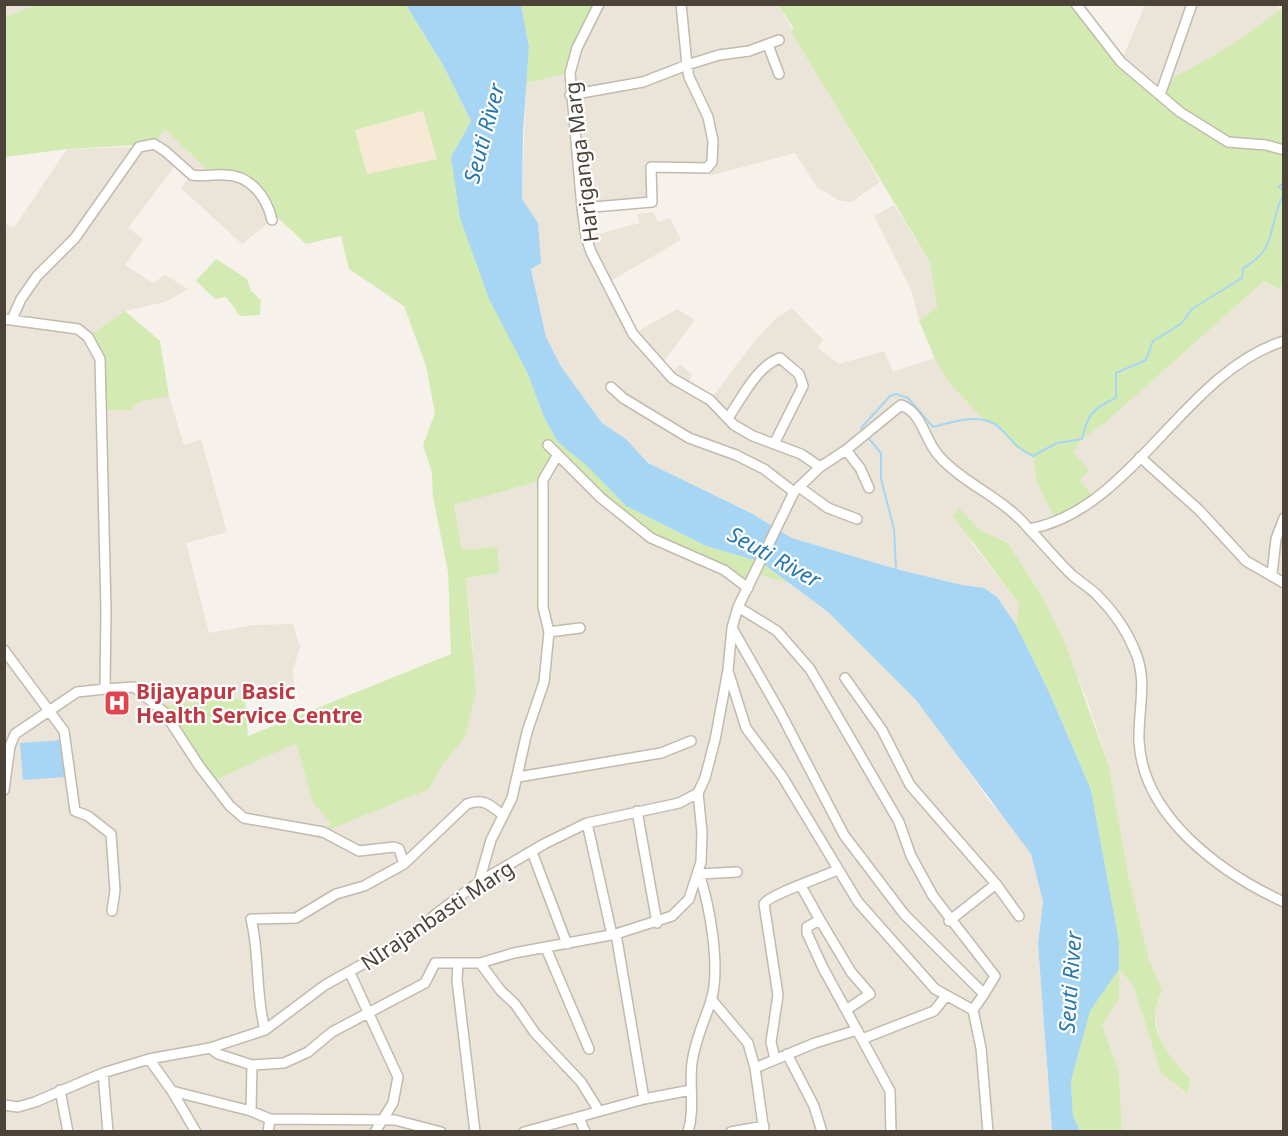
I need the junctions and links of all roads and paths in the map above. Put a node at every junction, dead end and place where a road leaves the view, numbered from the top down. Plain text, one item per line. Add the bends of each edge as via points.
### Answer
1 (599, 4) edge
2 (681, 4) edge
3 (1076, 4) edge
4 (1192, 4) edge
5 (779, 39) dead end
6 (768, 45) junction
7 (687, 65) junction
8 (779, 74) dead end
9 (570, 95) junction
10 (1160, 95) junction
11 (1284, 150) edge
12 (582, 208) junction
13 (272, 220) dead end
14 (8, 319) edge
15 (1284, 341) edge
16 (611, 387) dead end
17 (728, 418) junction
18 (774, 444) junction
19 (548, 445) dead end
20 (846, 450) junction
21 (557, 456) junction
22 (1140, 457) junction
23 (820, 467) junction
24 (869, 488) dead end
25 (796, 490) junction
26 (1284, 518) edge
27 (857, 519) dead end
28 (1029, 529) junction
29 (1272, 574) junction
30 (1284, 583) edge
31 (748, 588) junction
32 (738, 608) junction
33 (580, 628) dead end
34 (732, 628) junction
35 (549, 632) junction
36 (4, 650) edge
37 (728, 670) junction
38 (845, 678) dead end
39 (105, 689) junction
40 (50, 710) junction
41 (691, 741) dead end
42 (518, 777) junction
43 (4, 790) edge
44 (698, 793) junction
45 (638, 811) junction
46 (503, 815) junction
47 (587, 823) junction
48 (532, 852) junction
49 (404, 864) junction
50 (837, 870) junction
51 (737, 872) dead end
52 (699, 874) junction
53 (479, 882) junction
54 (996, 884) junction
55 (801, 886) junction
56 (1284, 894) edge
57 (1283, 902) edge
58 (112, 911) dead end
59 (1019, 916) dead end
60 (820, 920) junction
61 (949, 921) junction
62 (657, 923) junction
63 (614, 935) junction
64 (567, 944) junction
65 (546, 948) junction
66 (458, 963) junction
67 (480, 963) junction
68 (350, 973) junction
69 (984, 994) junction
70 (946, 996) junction
71 (711, 999) junction
72 (846, 1010) junction
73 (973, 1010) junction
74 (368, 1014) junction
75 (265, 1030) junction
76 (857, 1030) junction
77 (862, 1039) junction
78 (210, 1048) junction
79 (589, 1049) dead end
80 (787, 1054) junction
81 (149, 1059) junction
82 (775, 1059) junction
83 (252, 1065) junction
84 (755, 1068) junction
85 (103, 1073) junction
86 (60, 1090) junction
87 (691, 1090) junction
88 (172, 1091) junction
89 (644, 1099) junction
90 (4, 1105) edge
91 (251, 1111) junction
92 (599, 1111) junction
93 (579, 1117) junction
94 (270, 1119) junction
95 (383, 1120) junction
96 (764, 1129) edge
97 (68, 1131) edge
98 (108, 1131) edge
99 (196, 1131) edge
100 (268, 1131) edge
101 (375, 1131) edge
102 (441, 1131) edge
103 (475, 1131) edge
104 (524, 1131) edge
105 (585, 1131) edge
106 (688, 1131) edge
107 (731, 1131) edge
108 (822, 1131) edge
109 (891, 1131) edge
110 (988, 1131) edge

1 - 9 street, Hariganga Marg via 577,48 570,73
2 - 7 street
3 - 10 street via 1121,62
4 - 10 street
5 - 6 street
6 - 7 street
6 - 8 street
7 - 9 street via 643,82
7 - 12 street via 708,117 712,162 707,168 651,167 652,202
9 - 12 street, Hariganga Marg
10 - 11 street via 1228,142
12 - 17 street, Hariganga Marg via 591,252 633,334 672,378 710,400
13 - 14 street via 262,194 254,187 228,174 192,175 154,144 139,147 75,238 37,276
14 - 39 street via 78,329 88,337 100,358
15 - 22 street via 1247,357 1223,374
16 - 25 street via 622,398 689,438 764,469
17 - 18 street, Hariganga Marg via 753,436
17 - 18 street via 757,377 780,358 799,374 803,386
18 - 23 street, Hariganga Marg via 801,454
19 - 21 street
20 - 23 street
20 - 24 street
20 - 28 street via 901,405 917,417 937,454 951,468 1018,515
21 - 31 street via 651,538 724,570
21 - 35 street via 543,480 543,607
22 - 28 street via 1087,503 1065,517
22 - 29 street via 1199,510 1246,561
23 - 25 street
25 - 27 street
25 - 31 street
26 - 29 street via 1276,538
28 - 57 street via 1072,575 1098,596 1131,642 1144,683 1139,743 1154,794 1208,858 1236,878
29 - 30 street
31 - 32 street
32 - 34 street
32 - 61 street via 777,631 810,669 899,822 911,856
33 - 35 street
34 - 37 street
34 - 69 street via 844,835 904,915
35 - 42 street via 544,682 527,732
36 - 40 street
37 - 44 street via 715,740
37 - 50 street via 746,728 782,776
38 - 54 street via 882,730 910,785
39 - 40 street via 77,692
39 - 49 street via 134,687 164,712 230,806 244,818 323,832 358,851 394,846
40 - 43 street via 15,734
40 - 58 street via 64,731 75,811 111,834 115,890
41 - 42 street via 661,753
42 - 46 street
44 - 45 street, NIrajanbasti Marg via 679,803
44 - 52 street via 702,832
45 - 47 street, NIrajanbasti Marg
45 - 62 street
46 - 49 street via 487,802 467,804
46 - 53 street
47 - 48 street, NIrajanbasti Marg
47 - 63 street
48 - 53 street, NIrajanbasti Marg
48 - 64 street
49 - 75 street via 364,886 336,894 296,918 250,918 257,942 259,1008
50 - 55 street
50 - 70 street via 877,927
51 - 52 street
52 - 62 street via 689,899 672,916
52 - 71 street via 713,931
53 - 68 street, NIrajanbasti Marg via 408,939
54 - 59 street
54 - 61 street
55 - 60 street
55 - 82 street via 773,895 764,904 777,995 771,1042
56 - 57 street
60 - 72 street via 807,927 807,933
60 - 72 street via 851,972 870,994
61 - 69 street via 995,976
62 - 63 street
63 - 64 street
63 - 89 street
64 - 65 street
65 - 67 street
65 - 79 street
66 - 67 street
66 - 74 street via 435,963 425,983
66 - 103 street
67 - 92 street via 535,1033 581,1082
68 - 74 street
68 - 75 street, NIrajanbasti Marg via 306,997
69 - 73 street
70 - 73 street
70 - 77 street via 934,1011
71 - 84 street via 747,1043
71 - 87 street via 698,1032
72 - 76 street
73 - 110 street via 981,1048
74 - 83 street via 284,1063
74 - 95 street via 398,1077 393,1102
75 - 78 street, NIrajanbasti Marg
76 - 77 street
76 - 80 street
77 - 109 street via 890,1091
78 - 81 street, NIrajanbasti Marg
78 - 83 street
80 - 82 street
80 - 108 street via 814,1106
81 - 85 street, NIrajanbasti Marg
81 - 88 street
82 - 84 street
83 - 91 street
84 - 96 street
85 - 86 street, NIrajanbasti Marg
85 - 98 street
86 - 90 street, NIrajanbasti Marg via 18,1107
86 - 97 street
87 - 89 street
87 - 106 street
88 - 91 street
88 - 99 street
89 - 92 street
91 - 94 street
92 - 93 street
93 - 104 street
93 - 105 street
94 - 95 street
94 - 100 street
95 - 101 street
95 - 102 street
96 - 107 street

